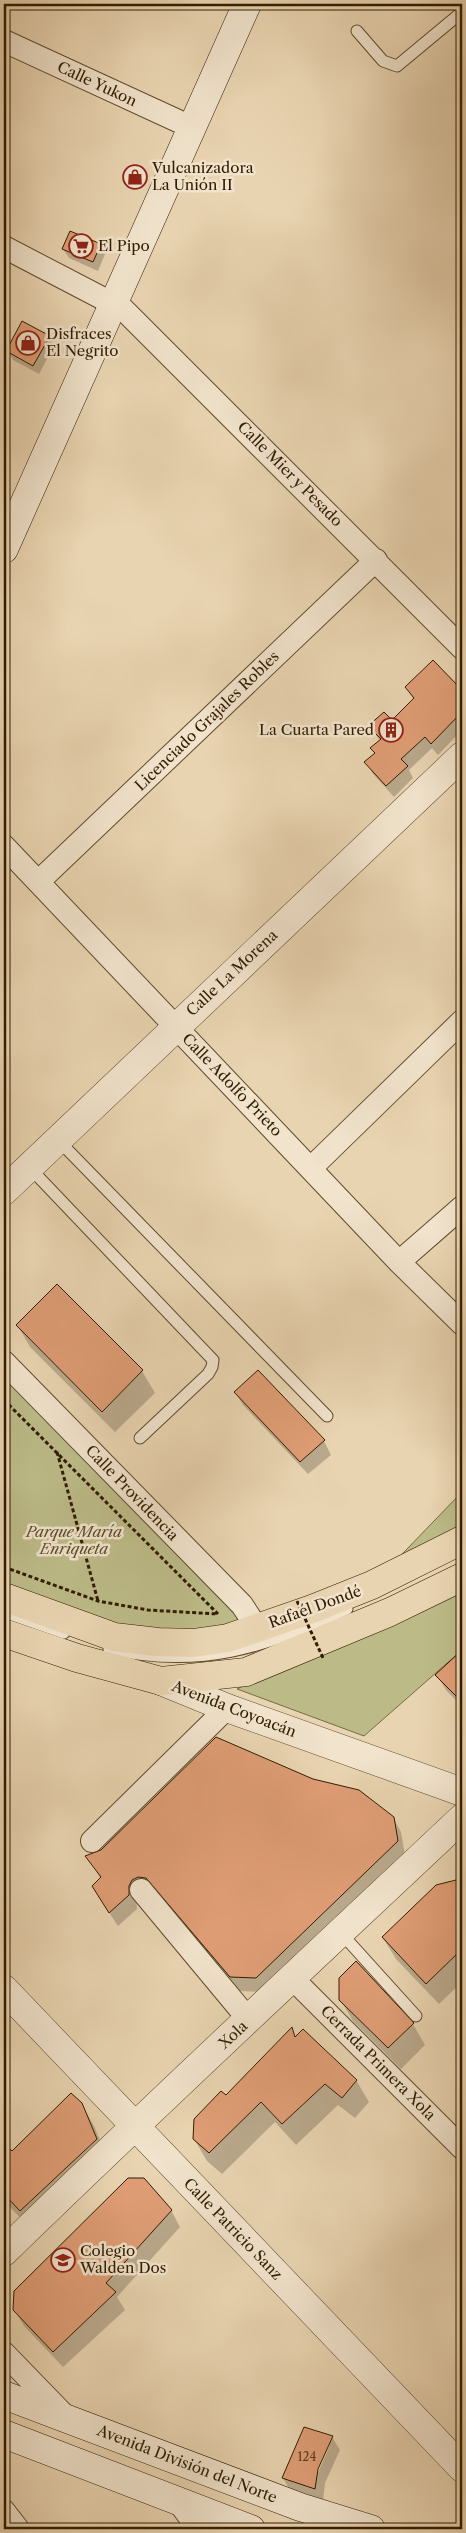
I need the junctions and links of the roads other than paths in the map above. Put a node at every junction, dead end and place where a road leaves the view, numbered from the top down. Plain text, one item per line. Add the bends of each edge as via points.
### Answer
1 (247, 4) edge
2 (462, 12) edge
3 (357, 31) dead end
4 (4, 41) edge
5 (191, 127) junction
6 (4, 247) edge
7 (114, 304) junction
8 (4, 549) edge
9 (376, 560) junction
10 (462, 648) edge
11 (462, 756) edge
12 (4, 846) edge
13 (38, 882) junction
14 (462, 1020) edge
15 (175, 1026) junction
16 (58, 1140) junction
17 (29, 1167) junction
18 (311, 1168) junction
19 (4, 1191) edge
20 (462, 1207) edge
21 (400, 1262) junction
22 (462, 1324) edge
23 (4, 1362) edge
24 (327, 1416) dead end
25 (140, 1438) dead end
26 (462, 1540) edge
27 (462, 1551) edge
28 (462, 1577) edge
29 (4, 1597) edge
30 (4, 1612) edge
31 (256, 1628) junction
32 (4, 1633) edge
33 (78, 1638) dead end
34 (97, 1645) dead end
35 (161, 1681) junction
36 (227, 1708) junction
37 (462, 1792) edge
38 (459, 1827) edge
39 (92, 1841) dead end
40 (141, 1890) dead end
41 (341, 1933) junction
42 (293, 1979) junction
43 (4, 1989) edge
44 (416, 2016) dead end
45 (249, 2020) junction
46 (134, 2126) junction
47 (462, 2148) edge
48 (4, 2252) edge
49 (4, 2352) edge
50 (4, 2395) edge
51 (67, 2418) junction
52 (4, 2434) edge
53 (462, 2468) edge
54 (178, 2501) junction
55 (4, 2511) edge
56 (18, 2529) edge
57 (198, 2529) edge
58 (251, 2529) edge
59 (371, 2529) edge

1 - 5 street
2 - 3 lane via 396,66 383,61
4 - 5 street, Calle Yukon
5 - 7 street
6 - 7 street, Calle Mier y Pesado
7 - 8 street
7 - 9 street, Calle Mier y Pesado via 123,309
9 - 10 street, Calle Mier y Pesado
9 - 13 street, Licenciado Grajales Robles
11 - 15 street, Calle La Morena
12 - 13 street, Calle Adolfo Prieto
13 - 15 street, Calle Adolfo Prieto
14 - 18 street
15 - 16 street, Calle La Morena
15 - 18 street, Calle Adolfo Prieto
16 - 17 street, Calle La Morena
16 - 24 lane
17 - 19 street, Calle La Morena
17 - 25 lane via 213,1360 208,1374
18 - 21 street, Calle Adolfo Prieto
20 - 21 street
21 - 22 street, Calle Adolfo Prieto
23 - 31 street, Calle Providencia via 242,1605
26 - 31 main road, Rafaél Dondé via 372,1586
27 - 34 lane via 315,1624 249,1649 221,1655 162,1657
28 - 35 main road, Rafaél Dondé via 390,1612 246,1672
29 - 31 main road, Rafaél Dondé via 114,1637 193,1643 228,1638
30 - 33 lane
32 - 35 main road, Avenida Coyoacán via 77,1658
35 - 36 street, Avenida Coyoacán
36 - 37 street, Avenida Coyoacán
36 - 39 street
38 - 41 street, Xola
40 - 45 street
41 - 42 street, Xola
41 - 44 lane
42 - 45 street, Xola
42 - 47 street, Cerrada Primera Xola
43 - 46 street, Calle Patricio Sanz
45 - 46 street, Xola
46 - 48 street, Xola
46 - 53 street, Calle Patricio Sanz
49 - 51 street
50 - 51 street, Avenida División del Norte
51 - 59 street, Avenida División del Norte via 300,2507
52 - 54 street
54 - 57 street
54 - 58 street
55 - 56 street

